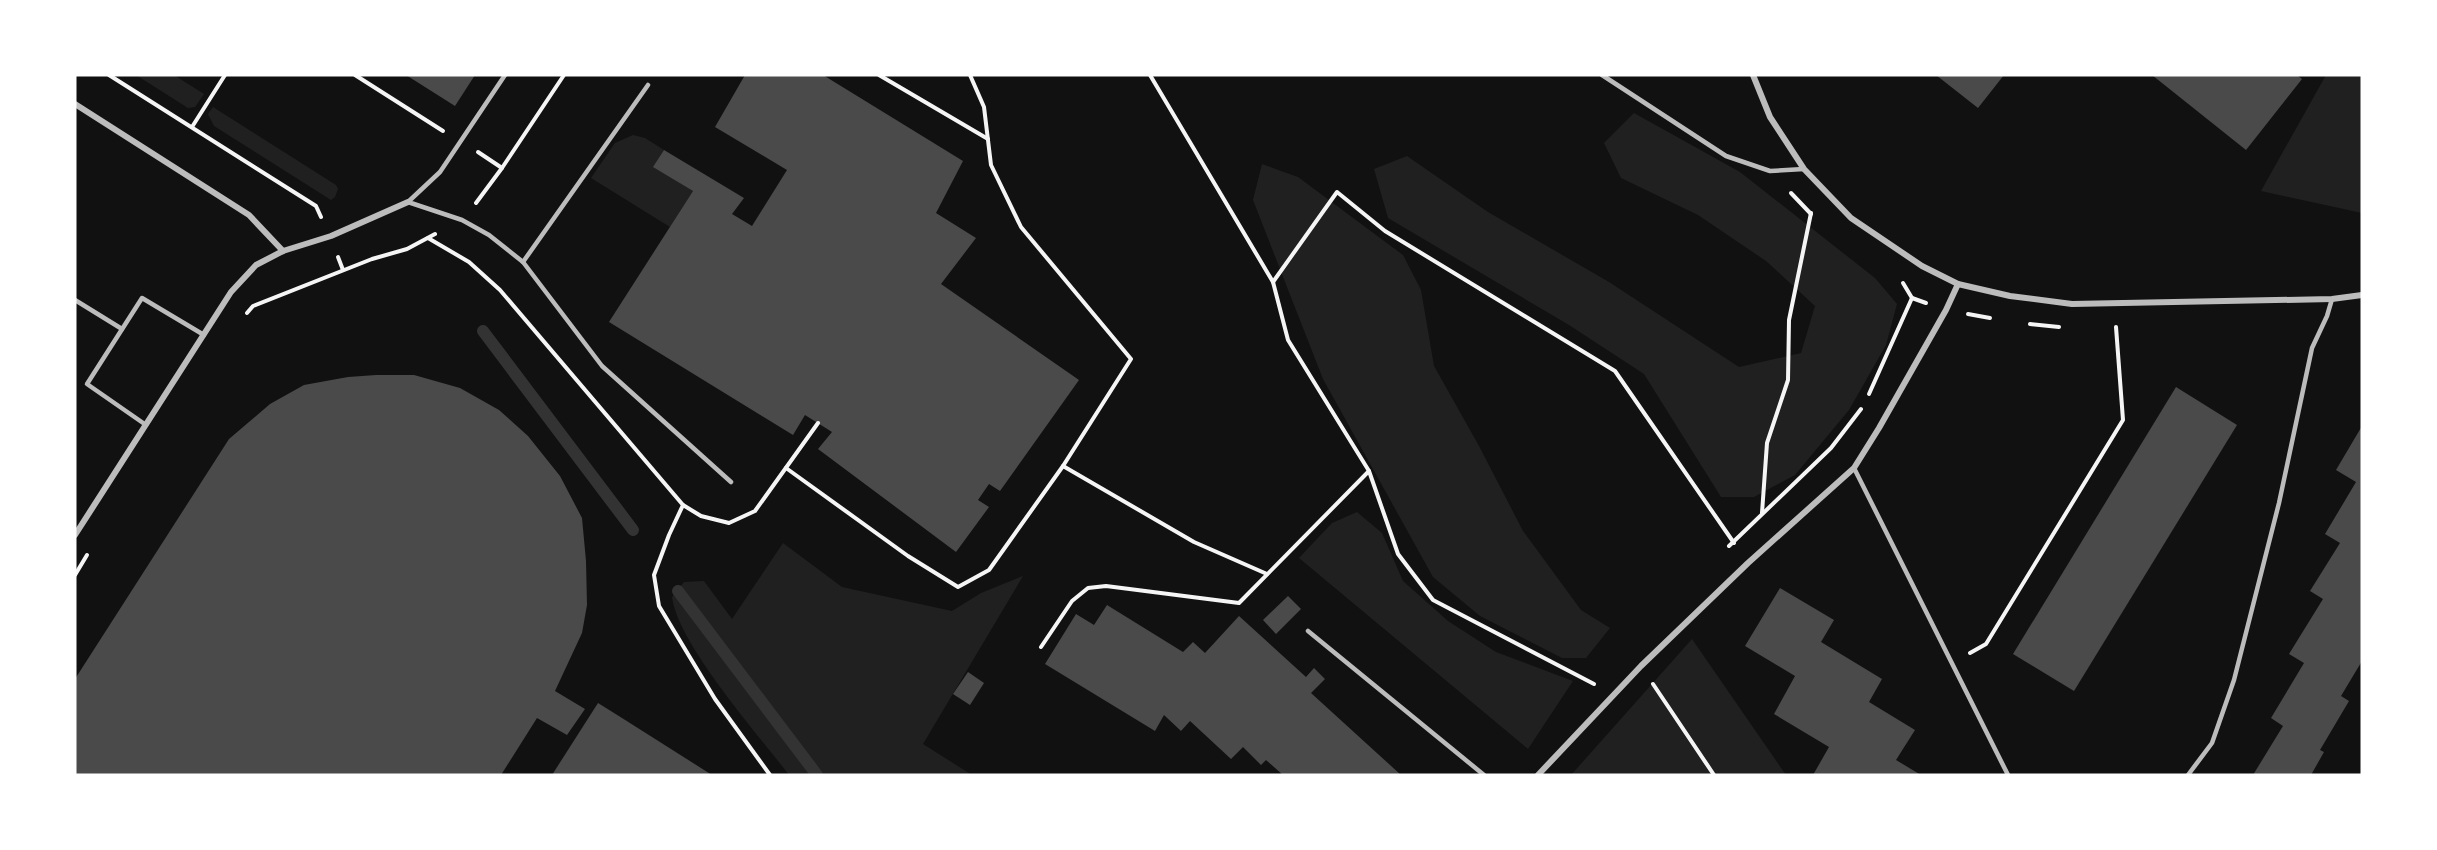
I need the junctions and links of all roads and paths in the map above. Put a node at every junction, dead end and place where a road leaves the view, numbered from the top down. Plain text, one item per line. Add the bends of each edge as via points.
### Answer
1 (109, 75) edge
2 (225, 75) edge
3 (355, 75) edge
4 (505, 75) edge
5 (564, 75) edge
6 (879, 75) edge
7 (970, 75) edge
8 (1150, 75) edge
9 (1602, 75) edge
10 (1753, 75) edge
11 (648, 84) dead end
12 (75, 104) edge
13 (192, 127) junction
14 (988, 139) junction
15 (461, 142) junction
16 (502, 168) junction
17 (1804, 169) junction
18 (408, 202) junction
19 (1811, 213) dead end
20 (462, 220) junction
21 (331, 236) junction
22 (428, 238) junction
23 (283, 251) junction
24 (523, 262) junction
25 (343, 270) junction
26 (1273, 282) junction
27 (1958, 284) junction
28 (2362, 295) edge
29 (2332, 299) junction
30 (75, 300) edge
31 (1946, 310) junction
32 (240, 322) dead end
33 (2116, 327) dead end
34 (122, 329) junction
35 (204, 335) junction
36 (818, 423) dead end
37 (146, 425) junction
38 (1063, 466) junction
39 (786, 468) junction
40 (1854, 468) junction
41 (1369, 471) junction
42 (731, 482) dead end
43 (683, 505) junction
44 (1762, 514) junction
45 (75, 535) edge
46 (1733, 542) junction
47 (93, 546) dead end
48 (1725, 550) dead end
49 (1748, 563) junction
50 (75, 574) edge
51 (1267, 574) junction
52 (1308, 631) dead end
53 (1041, 647) dead end
54 (1952, 664) junction
55 (1641, 666) junction
56 (1601, 677) dead end
57 (1595, 685) junction
58 (1587, 694) dead end
59 (770, 775) edge
60 (1484, 775) edge
61 (1538, 775) edge
62 (1714, 775) edge
63 (2008, 775) edge
64 (2188, 775) edge

1 - 13 path
2 - 13 path
3 - 15 path
4 - 15 lane
5 - 16 path
6 - 14 path
7 - 14 path via 984,107
8 - 26 path
9 - 17 lane via 1726,156 1770,171
10 - 17 street via 1770,117
11 - 24 lane
12 - 23 street via 249,215
13 - 21 path via 316,206
14 - 38 path via 991,165 1021,227 1131,359
15 - 16 path
15 - 18 lane via 440,172
16 - 20 path
17 - 27 street via 1851,218 1912,260
18 - 20 lane
18 - 21 street
19 - 44 path via 1789,320 1788,380 1767,443
20 - 22 path
20 - 24 lane
21 - 23 street
21 - 25 path
22 - 25 path
22 - 43 path via 468,262 500,290
23 - 35 street via 256,265 231,292
24 - 42 lane via 602,366
25 - 32 path via 253,306
26 - 41 path via 1288,340
26 - 46 path via 1337,192 1385,231 1615,370
27 - 29 street via 2072,304
27 - 31 street
28 - 29 street
29 - 64 lane via 2312,348 2279,503 2234,680 2212,743
30 - 34 lane
31 - 40 street
31 - 44 path via 1912,298 1865,404 1831,448
33 - 54 path via 2123,420 1986,644
34 - 35 lane via 142,298
34 - 37 lane via 87,384
35 - 37 street
36 - 39 path
37 - 45 street
38 - 39 path via 989,570 958,587
38 - 51 path via 1194,542
39 - 43 path via 755,511 729,523 701,516
40 - 49 street
40 - 54 lane
41 - 51 path
41 - 57 path via 1398,554 1433,600
43 - 59 path via 654,575 659,606 715,699
44 - 46 path
46 - 48 path
46 - 49 path
47 - 50 path
49 - 55 street
51 - 53 path via 1239,603 1106,585 1088,588 1072,601
52 - 60 lane
54 - 63 lane
55 - 61 street
55 - 62 path
56 - 57 path
57 - 58 path

